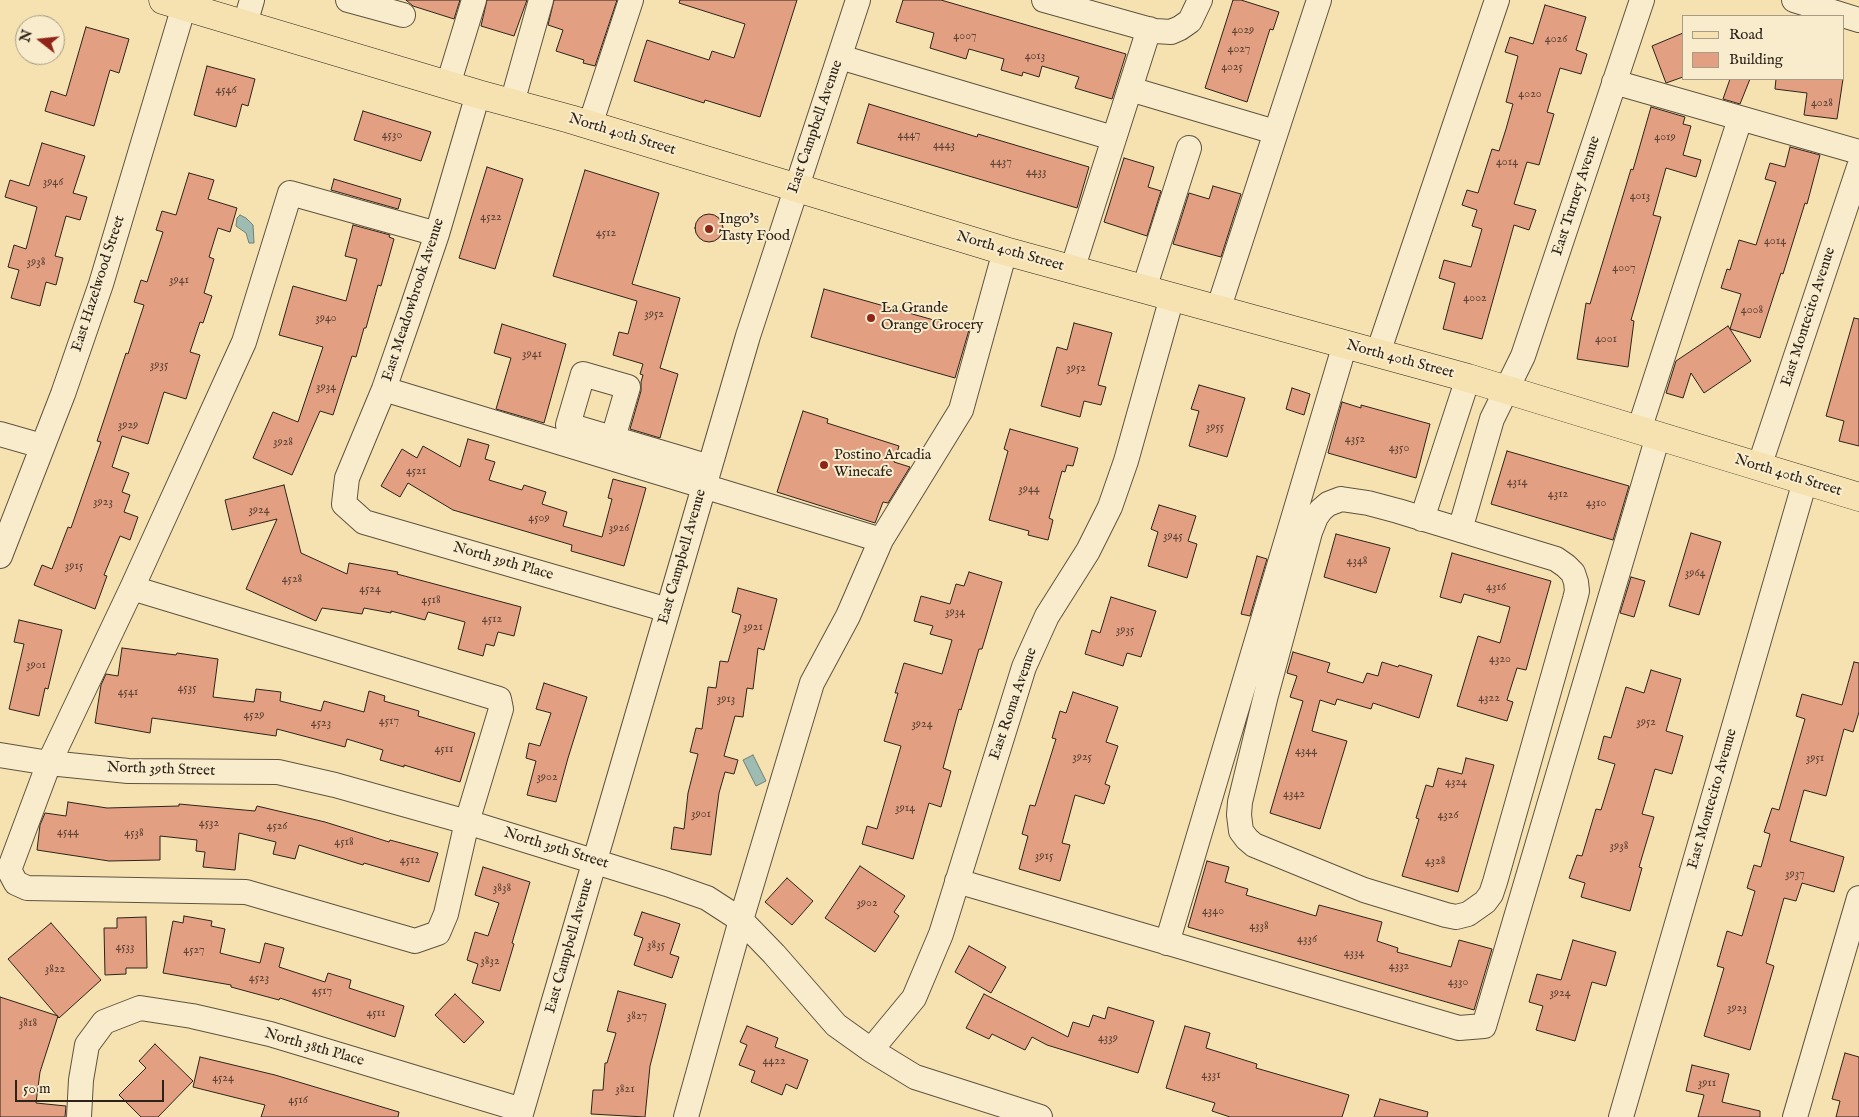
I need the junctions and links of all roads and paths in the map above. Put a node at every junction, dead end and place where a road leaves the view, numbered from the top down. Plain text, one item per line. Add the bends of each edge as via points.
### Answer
1 (348, 0) edge
2 (474, 0) edge
3 (541, 0) edge
4 (631, 0) edge
5 (858, 0) edge
6 (1044, 0) edge
7 (1200, 0) edge
8 (1319, 0) edge
9 (1497, 0) edge
10 (1642, 0) edge
11 (1794, 0) edge
12 (173, 3) edge
13 (237, 11) edge
14 (403, 15) dead end
15 (1843, 15) edge
16 (1844, 15) edge
17 (1859, 20) edge
18 (1148, 29) junction
19 (840, 57) junction
20 (1614, 82) junction
21 (448, 85) junction
22 (1130, 89) junction
23 (478, 94) junction
24 (512, 103) junction
25 (1740, 119) junction
26 (590, 125) junction
27 (1275, 132) junction
28 (1113, 138) junction
29 (1190, 148) dead end
30 (1859, 152) edge
31 (1859, 167) edge
32 (796, 188) junction
33 (437, 234) junction
34 (1005, 251) junction
35 (1072, 270) junction
36 (1144, 289) junction
37 (1172, 297) junction
38 (1218, 310) junction
39 (1345, 344) junction
40 (1378, 353) junction
41 (1468, 378) junction
42 (384, 389) junction
43 (1507, 390) junction
44 (1649, 433) junction
45 (0, 434) edge
46 (613, 438) dead end
47 (1448, 438) junction
48 (42, 446) junction
49 (1484, 448) junction
50 (1759, 467) junction
51 (707, 476) junction
52 (1805, 481) junction
53 (1859, 497) edge
54 (344, 504) joint
55 (1422, 518) junction
56 (1460, 530) junction
57 (881, 540) junction
58 (0, 556) edge
59 (132, 588) junction
60 (668, 610) junction
61 (0, 755) edge
62 (48, 763) junction
63 (467, 822) junction
64 (594, 860) junction
65 (957, 881) junction
66 (1859, 898) edge
67 (741, 920) junction
68 (1167, 943) junction
69 (871, 1050) junction
70 (521, 1113) edge
71 (79, 1117) edge
72 (686, 1117) edge
73 (1040, 1117) edge
74 (1621, 1117) edge
75 (1796, 1117) edge

1 - 14 street
2 - 21 street
3 - 24 street
4 - 26 street
5 - 19 street, East Campbell Avenue
6 - 18 street
7 - 18 street via 1190,21 1180,28 1170,32
8 - 27 street
9 - 40 street
10 - 20 street, East Turney Avenue
11 - 15 street
12 - 13 main road, North 40th Street
12 - 48 street, East Hazelwood Street via 101,284
13 - 21 main road, North 40th Street
16 - 17 street
18 - 22 street
19 - 28 street
19 - 32 street, East Campbell Avenue
20 - 25 street
20 - 43 street, East Turney Avenue via 1524,356
21 - 23 main road, North 40th Street
22 - 27 street
22 - 28 street
23 - 24 main road, North 40th Street
23 - 33 street, East Meadowbrook Avenue
24 - 26 main road, North 40th Street
25 - 30 street
25 - 44 street
26 - 32 main road, North 40th Street
27 - 38 street
28 - 35 street
29 - 36 street
31 - 50 street, East Montecito Avenue
32 - 34 main road, North 40th Street
32 - 51 street, East Campbell Avenue
33 - 42 street, East Meadowbrook Avenue
33 - 59 street via 290,193 244,342
34 - 35 main road, North 40th Street
34 - 57 street via 961,410
35 - 36 main road, North 40th Street
36 - 37 main road, North 40th Street
37 - 38 main road, North 40th Street
37 - 65 street, East Roma Avenue via 1110,507 1088,551 1047,616 1024,667
38 - 39 main road, North 40th Street
39 - 40 main road, North 40th Street
39 - 68 street
40 - 41 main road, North 40th Street
41 - 43 main road, North 40th Street
41 - 47 street
42 - 51 street
42 - 54 street, East Meadowbrook Avenue via 347,478
43 - 44 main road, North 40th Street
43 - 49 street, East Turney Avenue via 1492,420
44 - 50 main road, North 40th Street
44 - 68 street via 1484,1026 1460,1028
45 - 48 street
46 - 51 street
47 - 49 street
47 - 55 street
48 - 58 street, East Hazelwood Street
49 - 56 street, East Turney Avenue
50 - 52 main road, North 40th Street
51 - 57 street
51 - 60 street, East Campbell Avenue
52 - 53 main road, North 40th Street
52 - 74 street, East Montecito Avenue
54 - 60 street, North 39th Place via 364,522
55 - 56 street
55 - 56 street via 1341,499 1328,504 1316,517 1266,694 1240,802 1240,826 1241,832 1254,845 1364,890 1456,917 1476,910 1491,894 1577,591 1573,573 1556,559
57 - 67 street via 848,616 812,683
59 - 62 street
59 - 63 street via 499,699 501,709
60 - 64 street, East Campbell Avenue
61 - 62 street, North 39th Street
62 - 63 street, North 39th Street via 128,771 278,772
62 - 63 street via 9,870 16,883 27,888 246,892 416,941 438,933 446,914
63 - 64 street, North 39th Street
64 - 67 street, North 39th Street via 707,898
64 - 70 street, East Campbell Avenue
65 - 68 street
65 - 69 street, East Roma Avenue via 941,934 914,998
66 - 75 street
67 - 69 street, North 39th Street via 836,1025
67 - 72 street
69 - 73 street, North 39th Street via 915,1077
70 - 71 street, North 38th Place via 270,1034 140,1008 104,1022 88,1045 81,1080

